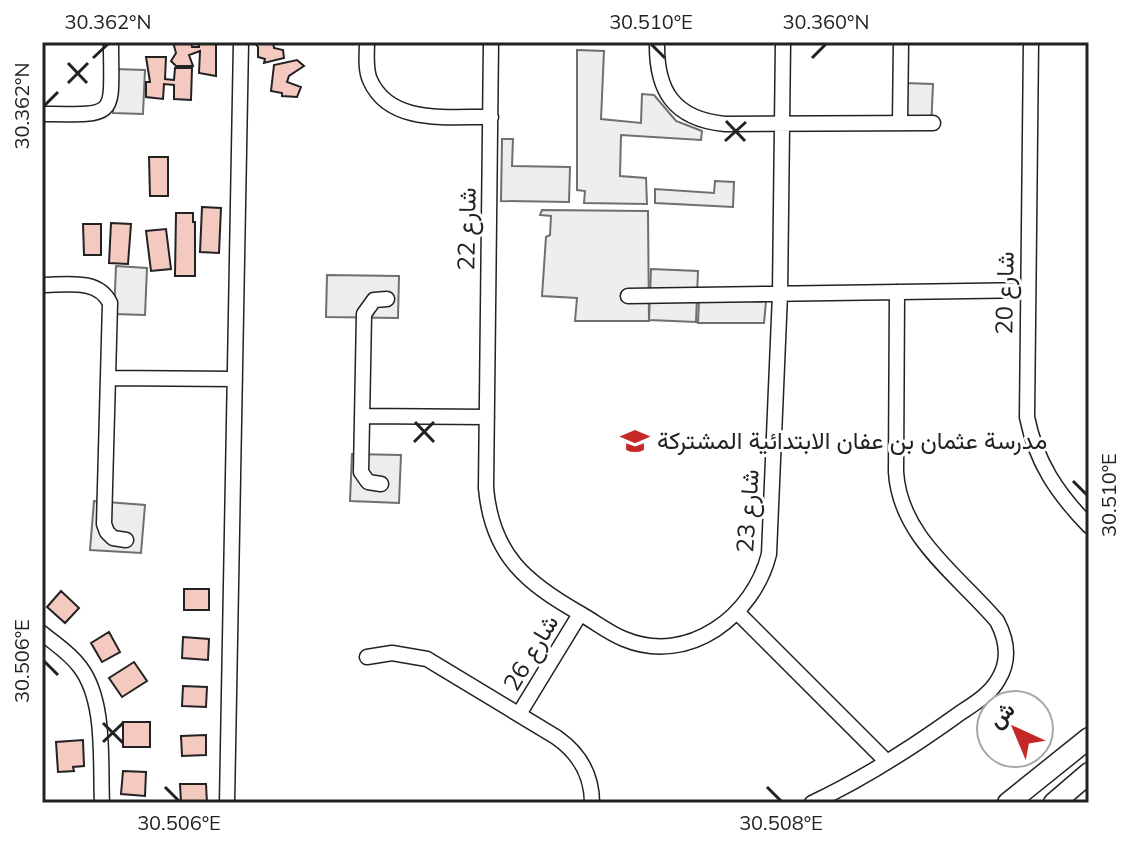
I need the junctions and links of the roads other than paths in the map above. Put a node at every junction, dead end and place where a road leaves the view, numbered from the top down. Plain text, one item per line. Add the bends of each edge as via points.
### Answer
1 (111, 42) edge
2 (241, 42) edge
3 (367, 42) edge
4 (491, 42) edge
5 (657, 42) edge
6 (783, 42) edge
7 (901, 42) edge
8 (1031, 42) edge
9 (42, 114) edge
10 (491, 117) junction
11 (900, 123) junction
12 (933, 123) dead end
13 (782, 124) junction
14 (42, 285) edge
15 (1027, 290) junction
16 (897, 292) junction
17 (780, 294) junction
18 (628, 296) dead end
19 (387, 299) dead end
20 (109, 378) junction
21 (235, 379) junction
22 (362, 416) junction
23 (487, 417) junction
24 (381, 484) dead end
25 (1089, 526) edge
26 (126, 540) dead end
27 (738, 613) junction
28 (580, 614) junction
29 (42, 633) edge
30 (367, 657) dead end
31 (519, 714) junction
32 (1089, 738) edge
33 (887, 762) junction
34 (1089, 773) edge
35 (102, 803) edge
36 (227, 803) edge
37 (592, 803) edge
38 (812, 803) edge
39 (1008, 803) edge
40 (1054, 803) edge

1 - 9 street via 111,98 105,109 94,115
2 - 21 street
3 - 10 street via 370,79 392,104 421,116
4 - 10 street, شارع 22
5 - 13 street via 660,80 690,115 725,124
6 - 13 street, شارع 23
7 - 11 street
8 - 15 street, شارع 20
10 - 23 street, شارع 22
11 - 12 street
11 - 13 street
13 - 17 street, شارع 23
14 - 20 street via 92,286 107,296 112,310
15 - 16 street
15 - 25 street, شارع 20 via 1025,398 1031,436 1051,481
16 - 17 street
16 - 33 street via 899,497 915,532 997,621 1006,659 1000,678 987,693
17 - 18 street
17 - 27 street, شارع 23 via 769,554 760,583
19 - 22 street via 365,308
20 - 21 street
20 - 26 street via 105,528 113,538
21 - 36 street
22 - 23 street
22 - 24 street via 361,472 368,482
23 - 28 street, شارع 23 via 488,502 500,542 526,578
27 - 28 street, شارع 23 via 705,636 664,645 624,639
27 - 33 street
28 - 31 street, شارع 26
29 - 35 street via 79,666 92,688
30 - 31 street via 392,653 427,659
31 - 37 street via 575,753 588,774
32 - 39 main road
33 - 38 street
34 - 40 main road

